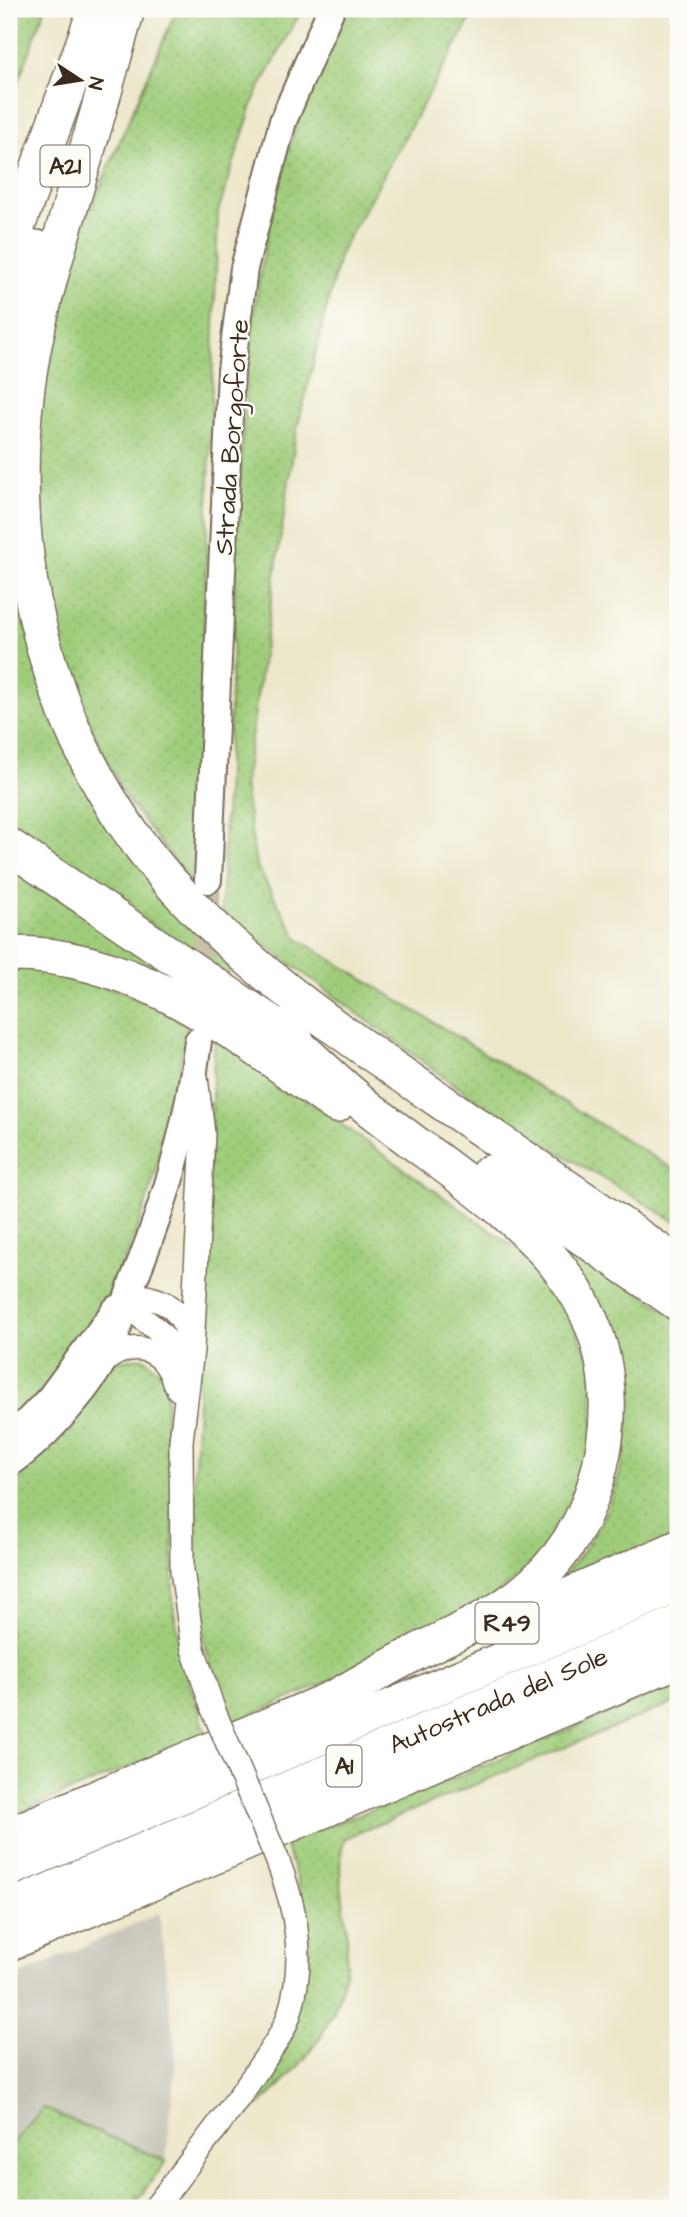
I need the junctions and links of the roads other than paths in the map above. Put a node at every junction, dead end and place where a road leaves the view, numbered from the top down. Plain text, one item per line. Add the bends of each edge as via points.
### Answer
1 (96, 9) edge
2 (124, 9) edge
3 (331, 9) edge
4 (9, 249) edge
5 (9, 323) edge
6 (9, 846) edge
7 (208, 880) tunnel mouth
8 (9, 954) edge
9 (292, 994) junction
10 (277, 1026) junction
11 (198, 1041) dead end
12 (195, 1069) junction
13 (678, 1234) edge
14 (678, 1264) edge
15 (128, 1294) junction
16 (678, 1303) edge
17 (192, 1350) junction
18 (98, 1367) junction
19 (605, 1381) junction
20 (9, 1440) edge
21 (9, 1464) edge
22 (678, 1548) edge
23 (678, 1585) edge
24 (678, 1623) edge
25 (678, 1660) edge
26 (336, 1697) junction
27 (9, 1835) edge
28 (9, 1869) edge
29 (9, 1908) edge
30 (9, 1943) edge
31 (155, 2208) edge

1 - 4 highway, A21
2 - 5 highway, A21
2 - 9 highway via 54,254 33,348 21,491 30,589 53,684 93,775 121,820 187,900
3 - 7 main road, Strada Borgoforte via 283,121 244,268 231,371
6 - 10 highway
8 - 19 highway via 80,962 183,1001 485,1210 538,1254 572,1297 593,1338
9 - 13 highway via 368,1034 526,1141
9 - 14 highway
10 - 16 highway
10 - 19 highway via 360,1101 545,1247 590,1314
11 - 12 main road
12 - 15 main road via 174,1173
12 - 17 street via 203,1134
15 - 17 street via 156,1297 174,1308
15 - 18 main road via 112,1345
15 - 18 street via 137,1315 164,1336 175,1357 179,1416 172,1375 152,1353 123,1348
15 - 20 main road via 50,1398
17 - 31 street, bridge via 181,1441 185,1609 213,1709 291,1897 298,1945 294,1997 279,2037
18 - 21 main road via 55,1424
19 - 26 highway via 607,1416 597,1480 584,1517 564,1550 534,1583 488,1618
22 - 26 highway, R49
23 - 28 highway, Autostrada del Sole / A1
24 - 29 highway, Autostrada del Sole / A1
25 - 30 highway
26 - 27 highway, R49

